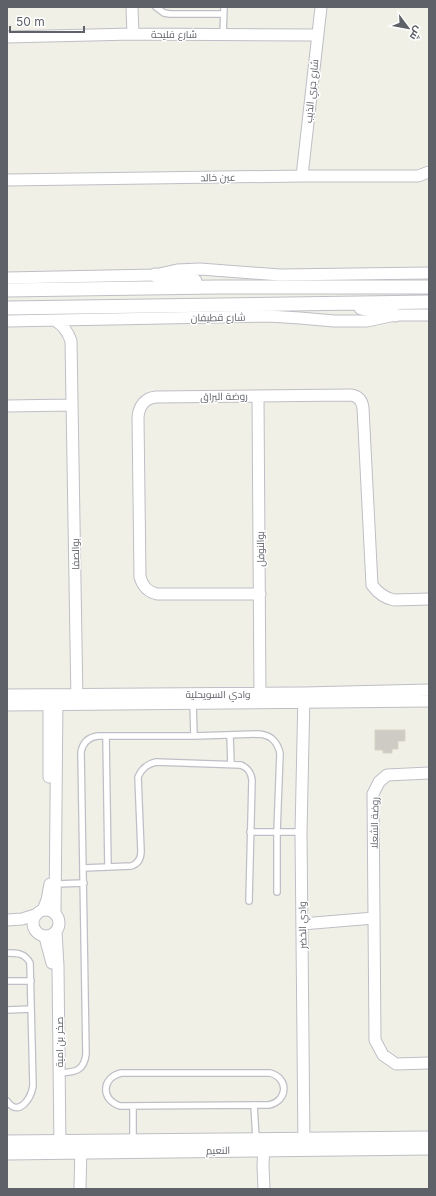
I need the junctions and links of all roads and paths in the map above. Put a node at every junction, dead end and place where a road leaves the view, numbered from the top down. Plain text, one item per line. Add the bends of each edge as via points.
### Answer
1 (132, 7) edge
2 (156, 7) edge
3 (224, 7) edge
4 (321, 7) edge
5 (224, 14) junction
6 (133, 34) junction
7 (223, 35) junction
8 (317, 35) junction
9 (7, 37) edge
10 (429, 172) edge
11 (302, 176) junction
12 (7, 180) edge
13 (429, 273) edge
14 (155, 275) junction
15 (8, 280) edge
16 (216, 287) junction
17 (429, 287) edge
18 (429, 302) edge
19 (340, 303) junction
20 (7, 308) edge
21 (395, 315) junction
22 (429, 315) edge
23 (86, 320) junction
24 (7, 321) edge
25 (56, 321) junction
26 (72, 341) junction
27 (258, 396) junction
28 (72, 405) junction
29 (7, 406) edge
30 (260, 594) junction
31 (429, 599) edge
32 (429, 690) edge
33 (7, 695) edge
34 (260, 698) junction
35 (304, 698) junction
36 (193, 699) junction
37 (53, 700) junction
38 (77, 700) junction
39 (429, 701) edge
40 (7, 705) edge
41 (106, 736) junction
42 (194, 736) junction
43 (230, 736) junction
44 (231, 764) junction
45 (429, 773) edge
46 (250, 832) junction
47 (277, 832) junction
48 (301, 832) junction
49 (108, 867) junction
50 (84, 868) junction
51 (84, 882) junction
52 (56, 884) junction
53 (277, 892) dead end
54 (249, 901) dead end
55 (39, 913) junction
56 (55, 914) junction
57 (374, 918) junction
58 (7, 920) edge
59 (302, 924) junction
60 (7, 926) edge
61 (33, 927) junction
62 (56, 932) junction
63 (45, 936) junction
64 (7, 953) edge
65 (7, 981) edge
66 (31, 981) junction
67 (31, 1009) junction
68 (7, 1010) edge
69 (429, 1063) edge
70 (59, 1073) junction
71 (7, 1101) edge
72 (254, 1105) junction
73 (133, 1106) junction
74 (429, 1138) edge
75 (133, 1141) junction
76 (7, 1142) edge
77 (262, 1143) junction
78 (304, 1144) junction
79 (57, 1147) junction
80 (81, 1147) junction
81 (429, 1148) edge
82 (7, 1153) edge
83 (80, 1189) edge
84 (264, 1189) edge

1 - 6 street
2 - 5 lane via 170,14
3 - 5 lane
4 - 8 street, شارع جري الذيب
5 - 7 lane
6 - 7 street, شارع فليحة
6 - 9 street, شارع فليحة
7 - 8 street, شارع فليحة
8 - 11 street, شارع جري الذيب
10 - 11 street, عين خالد via 418,176
11 - 12 street, عين خالد
13 - 14 street via 280,275 200,269 177,270
14 - 15 street
14 - 16 street
15 - 16 street
16 - 17 street
18 - 19 street, شارع قطيفان
19 - 20 street, شارع قطيفان
19 - 21 street
21 - 22 street, شارع قطيفان
21 - 23 street, شارع قطيفان via 367,321 334,322 268,316
23 - 25 street, شارع قطيفان
23 - 26 street via 77,329
24 - 25 street, شارع قطيفان
25 - 26 street via 64,327
26 - 28 street, بوالصفا
27 - 30 street, بوالنوفل
27 - 30 street, روضة البراق via 152,398 141,405 138,418 140,577 144,587 157,594
27 - 31 street, روضة البراق via 351,395 362,401 372,585 379,594 389,599
28 - 29 street
28 - 38 street, بوالصفا
30 - 34 street, بوالنوفل
32 - 35 street, وادي السويحلية
33 - 37 street, وادي السويحلية
34 - 35 street, وادي السويحلية
34 - 36 street, وادي السويحلية
35 - 39 street, وادي السويحلية
35 - 48 street, وادي الخضر
36 - 38 street, وادي السويحلية
36 - 42 lane
37 - 38 street, وادي السويحلية
37 - 40 street, وادي السويحلية
37 - 52 street
37 - 55 street via 50,883 49,892
41 - 42 lane
41 - 49 lane
41 - 50 lane via 90,738 81,752
42 - 43 lane
43 - 44 lane
43 - 47 lane via 265,735 271,737 278,747 280,753
44 - 46 lane via 246,767 251,775
44 - 49 lane via 156,762 150,763 140,771 140,859 131,866
45 - 57 street, روضة الشعلا via 387,774 373,794
46 - 47 lane
46 - 54 lane
47 - 48 lane
47 - 53 lane
48 - 59 street, وادي الخضر
49 - 50 lane
50 - 51 lane
51 - 52 lane
51 - 70 lane via 86,1060 73,1072
52 - 56 street
55 - 56 street via 50,910
55 - 58 street via 17,920
55 - 61 street via 33,919
56 - 62 street via 59,921
57 - 59 street
57 - 69 street, روضة الشعلا via 375,1040 383,1055 396,1064
59 - 78 street, وادي الخضر
60 - 61 street
61 - 63 street via 38,934
62 - 63 street
62 - 70 street, صخر بن امية
63 - 79 street, صخر بن امية via 52,965
64 - 66 lane via 19,953 26,957 30,963
65 - 66 lane
66 - 67 lane
67 - 68 lane
67 - 71 lane via 32,1092 22,1106 11,1106
70 - 79 street, صخر بن امية
72 - 73 lane
72 - 73 lane via 274,1104 281,1098 284,1085 279,1077 270,1073 121,1073 112,1077 107,1084 108,1098 116,1105
72 - 77 lane
73 - 75 lane
74 - 78 street, النعيم
75 - 77 street, النعيم
75 - 80 street, النعيم
76 - 79 street, النعيم
77 - 78 street, النعيم
77 - 80 street, النعيم
77 - 84 street
78 - 81 street, النعيم
79 - 80 street, النعيم
79 - 82 street, النعيم
80 - 83 street

